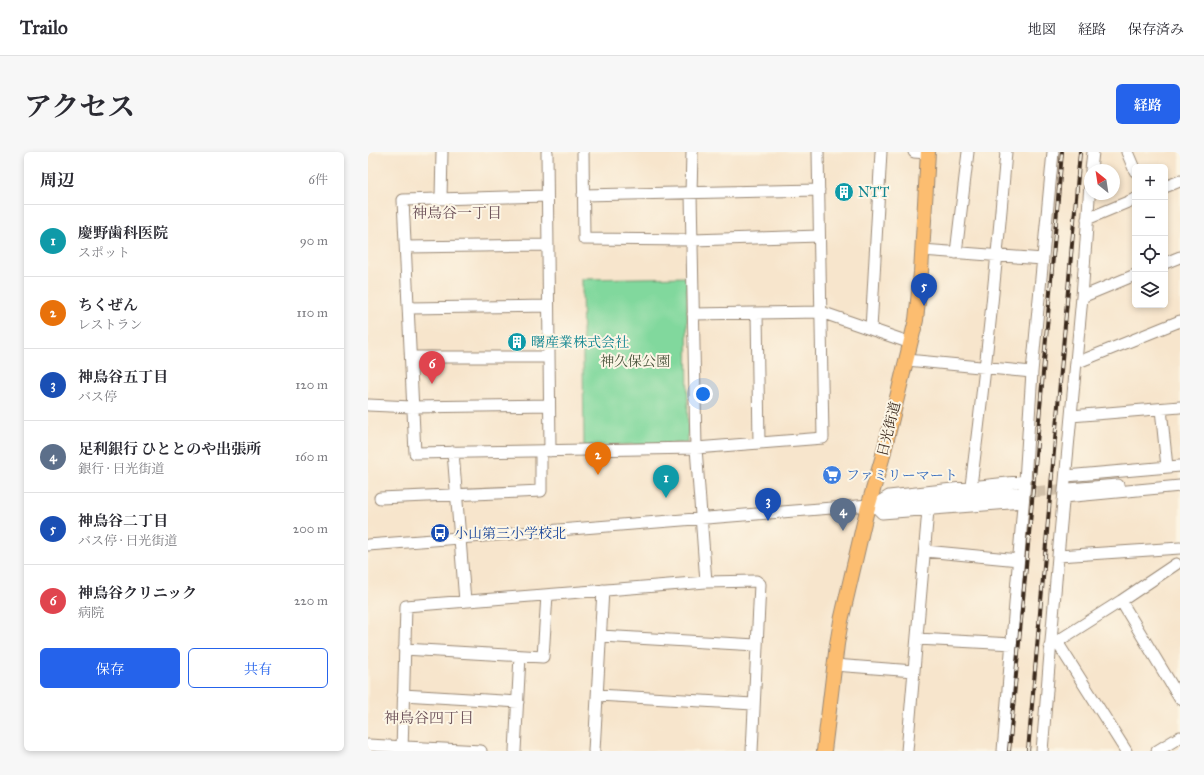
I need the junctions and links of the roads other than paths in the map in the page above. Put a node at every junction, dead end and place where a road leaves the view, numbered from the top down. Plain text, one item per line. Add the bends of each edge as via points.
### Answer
1 (442, 152) edge
2 (546, 152) edge
3 (583, 152) edge
4 (692, 152) edge
5 (818, 152) edge
6 (880, 152) edge
7 (923, 152) edge
8 (968, 152) edge
9 (1006, 152) edge
10 (1053, 152) edge
11 (1127, 152) edge
12 (1095, 153) edge
13 (1092, 164) edge
14 (1132, 164) edge
15 (1180, 181) edge
16 (1168, 186) edge
17 (819, 190) junction
18 (691, 194) junction
19 (583, 195) junction
20 (546, 196) junction
21 (441, 198) junction
22 (1089, 200) edge
23 (1133, 200) edge
24 (1087, 219) junction
25 (819, 236) junction
26 (693, 240) junction
27 (547, 245) junction
28 (406, 247) junction
29 (922, 250) junction
30 (956, 253) junction
31 (997, 256) junction
32 (1180, 257) edge
33 (1043, 259) junction
34 (1168, 262) edge
35 (1132, 276) edge
36 (1082, 297) junction
37 (548, 306) junction
38 (408, 308) junction
39 (821, 312) junction
40 (757, 313) junction
41 (693, 314) junction
42 (1180, 322) edge
43 (871, 329) junction
44 (911, 343) junction
45 (411, 357) junction
46 (549, 357) junction
47 (907, 360) junction
48 (1076, 364) junction
49 (986, 368) junction
50 (1032, 372) junction
51 (368, 405) edge
52 (549, 405) junction
53 (412, 406) junction
54 (1180, 407) edge
55 (1161, 409) junction
56 (1071, 416) junction
57 (759, 443) junction
58 (696, 448) junction
59 (545, 451) junction
60 (453, 452) junction
61 (1180, 466) edge
62 (1167, 467) junction
63 (1066, 476) junction
64 (1180, 479) edge
65 (1025, 481) junction
66 (971, 486) junction
67 (1180, 486) edge
68 (1067, 493) junction
69 (456, 494) junction
70 (380, 498) dead end
71 (1021, 498) junction
72 (871, 506) junction
73 (928, 510) junction
74 (702, 519) junction
75 (459, 538) junction
76 (368, 545) edge
77 (1177, 548) edge
78 (925, 551) junction
79 (1058, 556) junction
80 (1019, 560) junction
81 (1178, 567) edge
82 (706, 582) junction
83 (603, 590) junction
84 (547, 595) junction
85 (465, 601) junction
86 (1121, 601) junction
87 (601, 636) junction
88 (917, 639) junction
89 (1013, 644) junction
90 (1054, 644) junction
91 (756, 645) junction
92 (404, 649) junction
93 (520, 656) junction
94 (834, 665) junction
95 (914, 671) junction
96 (403, 695) junction
97 (598, 695) junction
98 (1180, 699) edge
99 (518, 702) junction
100 (753, 704) junction
101 (1180, 737) edge
102 (368, 745) edge
103 (402, 749) edge
104 (481, 751) edge
105 (515, 751) edge
106 (594, 751) edge
107 (752, 751) edge
108 (824, 751) edge
109 (907, 751) edge
110 (1004, 751) edge
111 (1042, 751) edge
112 (1126, 751) edge
113 (1157, 751) edge

1 - 21 street
2 - 20 street
3 - 19 street
4 - 18 street
5 - 17 street
6 - 43 street
7 - 29 main road, 日光街道
8 - 30 street
9 - 31 street
10 - 33 street
11 - 14 street
12 - 13 street
15 - 16 street
17 - 18 street
17 - 25 street
18 - 19 street
18 - 26 street
19 - 26 street via 584,239
20 - 21 street
20 - 27 street
21 - 28 street via 403,200
22 - 24 street
23 - 24 street
24 - 36 street
25 - 26 street
25 - 39 street
26 - 41 street
27 - 28 street
27 - 37 street
28 - 38 street
29 - 30 street
29 - 44 main road, 日光街道 via 919,299
30 - 31 street
31 - 33 street
31 - 49 street
32 - 34 street
33 - 50 street
35 - 36 street
36 - 48 street
37 - 38 street
37 - 46 street
38 - 45 street
39 - 40 street
39 - 43 street
39 - 57 street via 823,438
40 - 41 street
40 - 57 street
41 - 58 street
42 - 48 street
43 - 44 street
44 - 47 main road, 日光街道
45 - 46 street
45 - 53 street
46 - 52 street
47 - 49 street
47 - 72 main road, 日光街道
48 - 56 street
49 - 50 street
49 - 66 street
50 - 65 street
51 - 53 street
52 - 53 street
52 - 59 street
53 - 60 street via 415,452
54 - 55 street
55 - 56 street
55 - 62 street
56 - 63 street
57 - 58 street
58 - 59 street
58 - 74 street
59 - 60 street
59 - 69 street via 541,491
60 - 69 street
61 - 62 street
62 - 63 street
63 - 68 street
64 - 68 street
65 - 66 street
65 - 71 street
66 - 72 street via 889,496
67 - 68 street
68 - 79 street
69 - 70 street
69 - 75 street
71 - 72 street
71 - 73 street
71 - 80 street
72 - 73 street via 882,513
72 - 74 street
72 - 94 main road, 日光街道 via 841,621
73 - 78 street
74 - 75 street
74 - 82 street
75 - 76 street
75 - 85 street
77 - 79 street
77 - 81 street
78 - 80 street
78 - 88 street
79 - 90 street
80 - 89 street
81 - 86 street
82 - 83 street
82 - 91 street via 756,581 760,584
83 - 84 street
83 - 87 street
84 - 85 street
84 - 93 street via 543,657
85 - 92 street via 406,606
86 - 90 street
86 - 98 street
87 - 91 street
87 - 97 street
88 - 89 street
88 - 95 street
89 - 110 street
90 - 111 street
90 - 112 street
91 - 100 street
92 - 93 street
92 - 96 street
93 - 99 street
94 - 95 street
94 - 108 main road, 日光街道
95 - 109 street
96 - 99 street
96 - 103 street
97 - 100 street
97 - 106 street
99 - 105 street
100 - 107 street
101 - 113 street
102 - 103 street
103 - 104 street

